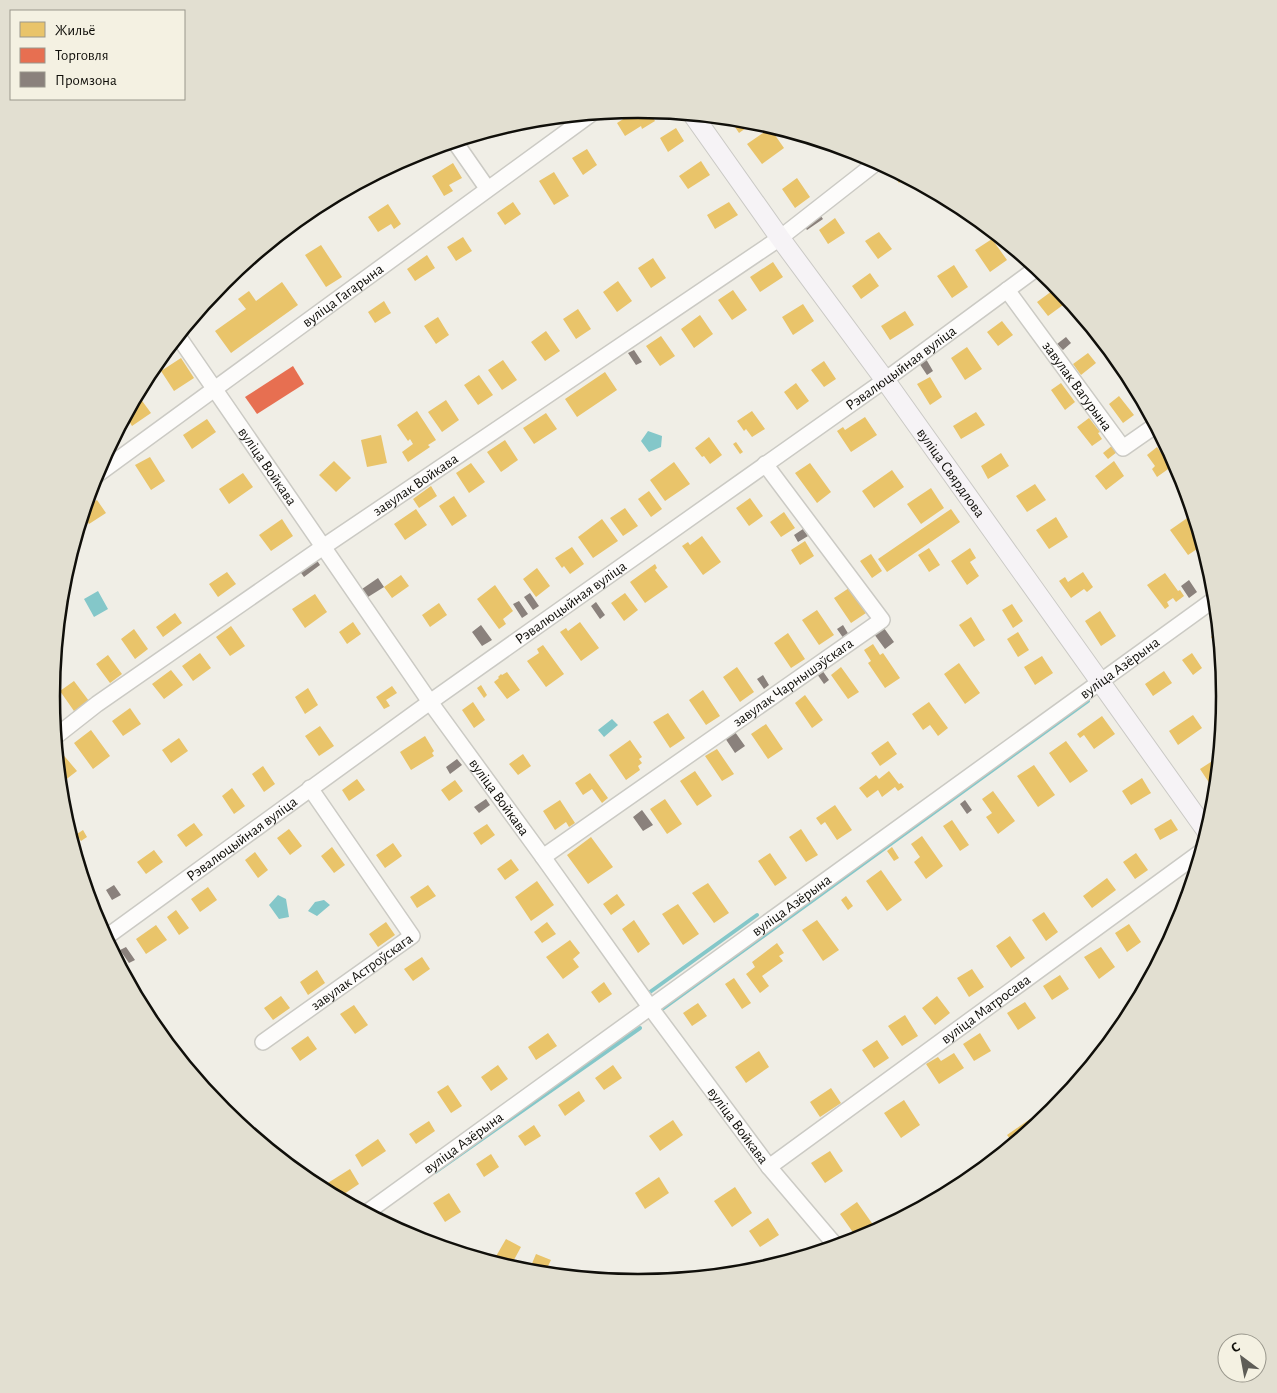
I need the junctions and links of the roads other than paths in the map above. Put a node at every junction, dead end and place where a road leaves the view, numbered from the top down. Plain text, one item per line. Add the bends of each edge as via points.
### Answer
1 (580, 121) edge
2 (697, 121) edge
3 (459, 147) edge
4 (871, 167) edge
5 (487, 188) junction
6 (780, 238) junction
7 (1031, 272) edge
8 (1006, 290) junction
9 (182, 342) edge
10 (885, 380) junction
11 (215, 388) junction
12 (1151, 429) edge
13 (765, 464) junction
14 (107, 468) edge
15 (324, 547) junction
16 (1209, 603) edge
17 (1100, 681) junction
18 (430, 702) junction
19 (61, 732) edge
20 (310, 788) junction
21 (1203, 823) edge
22 (543, 857) junction
23 (1193, 858) edge
24 (111, 933) edge
25 (650, 1007) junction
26 (263, 1042) dead end
27 (769, 1167) junction
28 (372, 1209) edge
29 (832, 1241) edge

1 - 5 street, вуліца Гагарына
2 - 6 main road, вуліца Свярдлова
3 - 5 street
4 - 6 street, завулак Войкава
5 - 11 street, вуліца Гагарына
6 - 10 main road, вуліца Свярдлова
6 - 15 street, завулак Войкава
7 - 8 street, Рэвалюцыйная вуліца
8 - 10 street, Рэвалюцыйная вуліца
8 - 12 street, завулак Вагурына via 1124,448
9 - 11 street, вуліца Войкава
10 - 13 street, Рэвалюцыйная вуліца
10 - 17 main road, вуліца Свярдлова
11 - 14 street, вуліца Гагарына
11 - 15 street, вуліца Войкава
13 - 18 street, Рэвалюцыйная вуліца
13 - 22 street, завулак Чарнышэўскага via 882,620
15 - 18 street, вуліца Войкава
15 - 19 street, завулак Войкава
16 - 17 street, вуліца Азёрына
17 - 21 main road, вуліца Свярдлова
17 - 25 street, вуліца Азёрына
18 - 20 street, Рэвалюцыйная вуліца
18 - 22 street, вуліца Войкава
20 - 24 street, Рэвалюцыйная вуліца
20 - 26 street, завулак Астроўскага via 412,936
22 - 25 street, вуліца Войкава
23 - 27 street, вуліца Матросава
25 - 27 street, вуліца Войкава
25 - 28 street, вуліца Азёрына
27 - 29 street, вуліца Войкава

